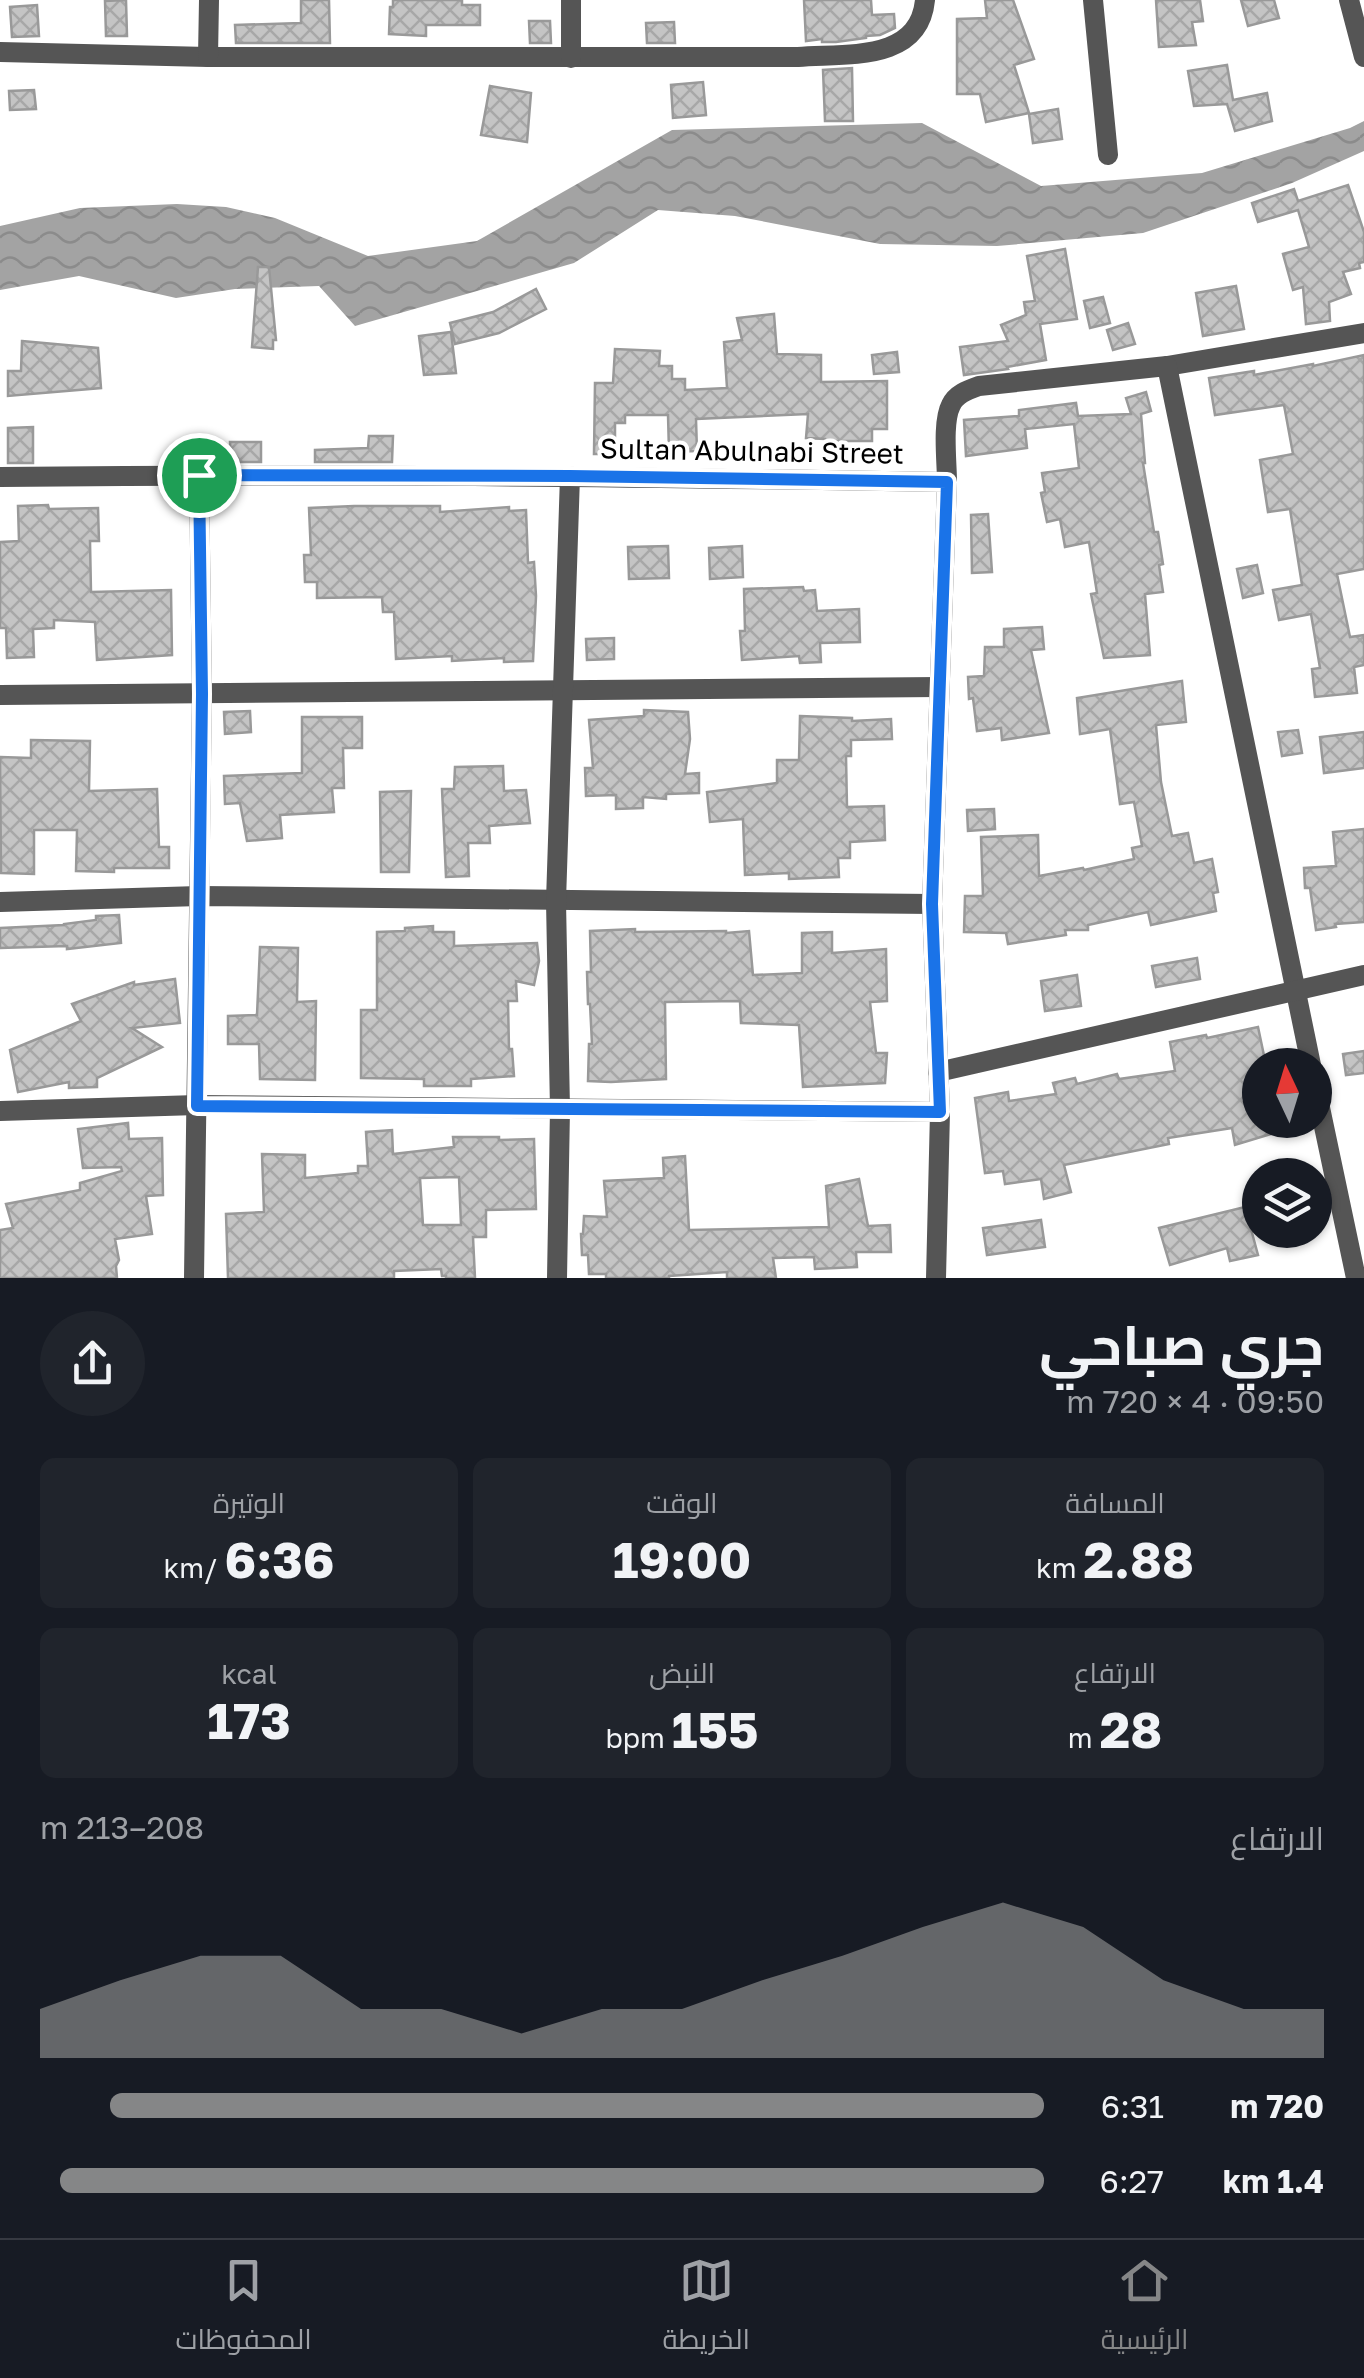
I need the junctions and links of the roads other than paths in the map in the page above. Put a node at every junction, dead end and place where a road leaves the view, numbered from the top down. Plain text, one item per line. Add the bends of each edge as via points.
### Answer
1 (209, 0) edge
2 (571, 0) edge
3 (925, 0) edge
4 (1093, 0) edge
5 (1349, 0) edge
6 (0, 52) edge
7 (208, 56) junction
8 (1364, 56) edge
9 (570, 58) junction
10 (1108, 155) dead end
11 (1364, 333) edge
12 (1167, 366) junction
13 (199, 475) junction
14 (570, 476) junction
15 (0, 477) edge
16 (947, 482) junction
17 (940, 687) junction
18 (564, 689) junction
19 (202, 694) junction
20 (0, 695) edge
21 (199, 896) junction
22 (556, 901) junction
23 (0, 902) edge
24 (932, 904) junction
25 (1364, 975) edge
26 (1296, 991) junction
27 (1308, 1048) edge
28 (938, 1072) junction
29 (197, 1106) junction
30 (560, 1109) junction
31 (0, 1111) edge
32 (940, 1112) junction
33 (1326, 1138) edge
34 (194, 1278) edge
35 (557, 1278) edge
36 (936, 1278) edge
37 (1356, 1278) edge

1 - 7 street
2 - 9 street
3 - 9 street via 911,35 874,52
4 - 10 street
5 - 8 street
6 - 7 street
7 - 9 street
11 - 12 street
12 - 16 street via 965,391 948,418
12 - 26 street
13 - 14 street, Sultan Abulnabi Street
13 - 15 street, Sultan Abulnabi Street
13 - 19 street
14 - 16 street, Sultan Abulnabi Street
14 - 18 street
16 - 17 street
17 - 18 street
17 - 24 street
18 - 19 street
18 - 22 street
19 - 20 street
19 - 21 street
21 - 22 street
21 - 23 street
21 - 29 street
22 - 24 street
22 - 30 street
24 - 28 street
25 - 26 street
26 - 27 street
26 - 28 street
28 - 32 street
29 - 30 street
29 - 31 street
29 - 34 street
30 - 32 street
30 - 35 street
32 - 36 street
33 - 37 street

